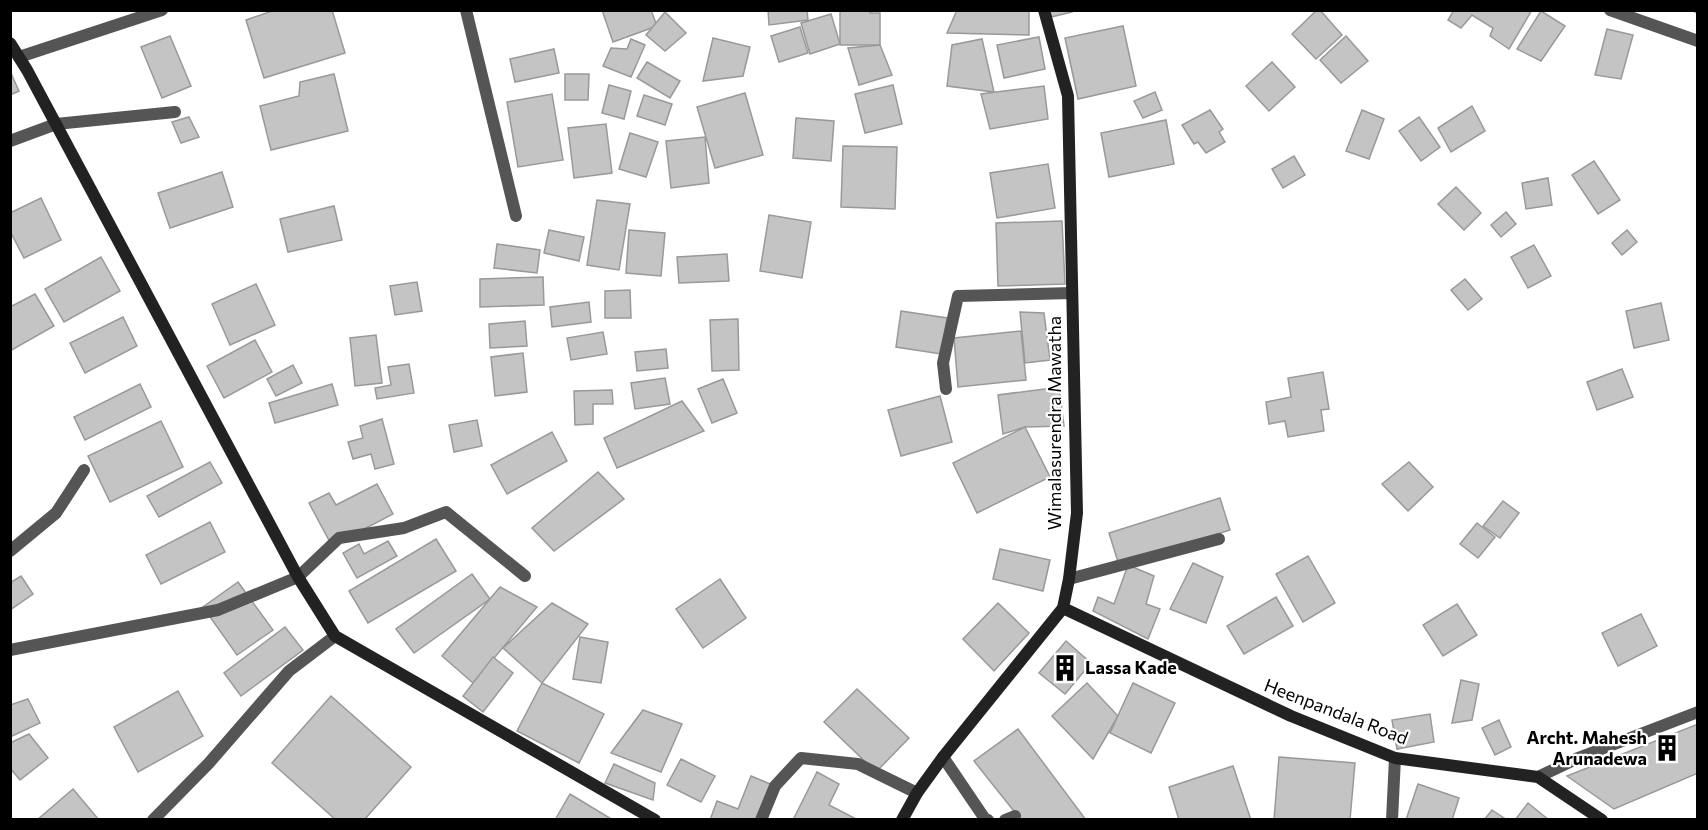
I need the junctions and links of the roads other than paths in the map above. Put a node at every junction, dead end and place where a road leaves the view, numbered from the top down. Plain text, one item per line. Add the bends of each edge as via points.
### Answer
1 (162, 10) edge
2 (466, 10) edge
3 (1044, 10) edge
4 (1610, 10) edge
5 (1698, 41) edge
6 (10, 43) edge
7 (19, 57) junction
8 (175, 112) dead end
9 (56, 124) junction
10 (10, 141) edge
11 (516, 216) dead end
12 (1072, 293) junction
13 (946, 389) dead end
14 (84, 470) dead end
15 (1219, 539) dead end
16 (10, 551) edge
17 (525, 576) dead end
18 (298, 577) junction
19 (1069, 579) junction
20 (1063, 608) junction
21 (335, 636) junction
22 (10, 650) edge
23 (1698, 712) edge
24 (943, 757) junction
25 (1395, 758) junction
26 (1538, 777) junction
27 (917, 793) junction
28 (153, 819) edge
29 (655, 819) edge
30 (761, 819) edge
31 (902, 819) edge
32 (988, 819) edge
33 (1392, 819) edge
34 (1602, 819) edge

1 - 7 street
2 - 11 street
3 - 12 street, Wimalasurendra Mawatha via 1068,96
4 - 5 street
6 - 7 street
7 - 9 street
8 - 9 street
9 - 10 street
9 - 18 street
12 - 13 street via 958,296 943,363
12 - 19 street, Wimalasurendra Mawatha via 1077,513
14 - 16 street via 56,513
15 - 19 street
17 - 18 street via 446,512 404,528 339,538
18 - 21 street
18 - 22 street via 218,610
19 - 20 street, Wimalasurendra Mawatha
20 - 24 street, Wimalasurendra Mawatha
20 - 25 street, Heenpandala Road via 1291,716
21 - 28 street via 289,670 209,763
21 - 29 street
23 - 26 street
24 - 27 street, Wimalasurendra Mawatha
24 - 32 street
25 - 26 street, Heenpandala Road
25 - 33 street
26 - 34 street, Heenpandala Road
27 - 30 street via 858,764 801,758 775,786
27 - 31 street, Wimalasurendra Mawatha

